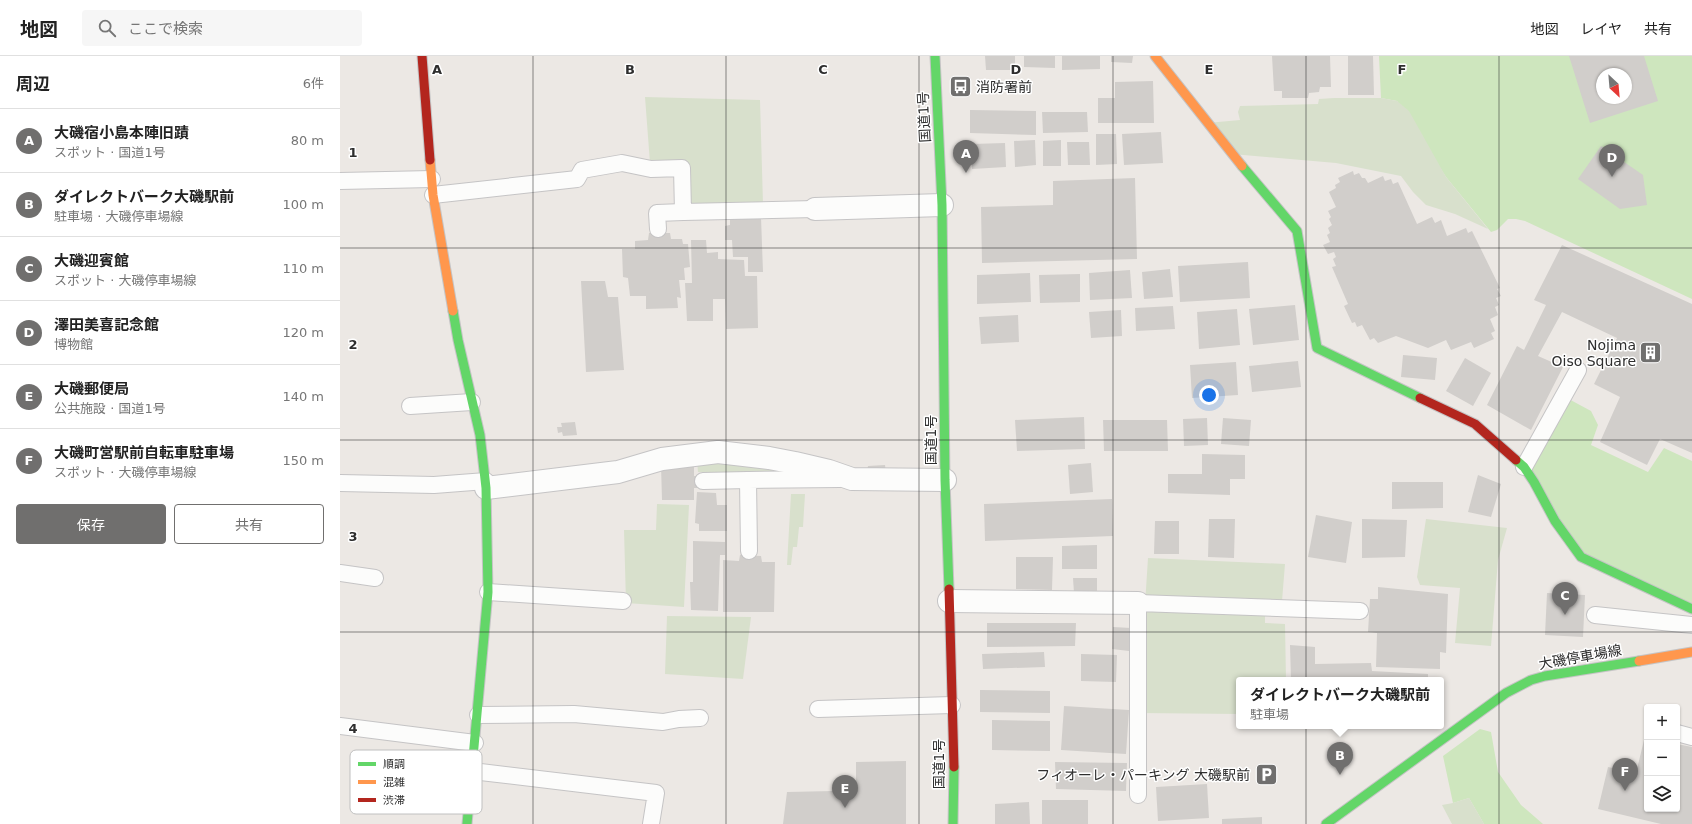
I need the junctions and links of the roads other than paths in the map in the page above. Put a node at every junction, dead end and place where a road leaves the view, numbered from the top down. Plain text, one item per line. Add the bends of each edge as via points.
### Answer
1 (422, 56) edge
2 (935, 56) edge
3 (1155, 56) edge
4 (432, 179) junction
5 (340, 181) edge
6 (433, 195) junction
7 (942, 205) junction
8 (815, 209) joint
9 (683, 212) junction
10 (658, 229) dead end
11 (1578, 370) dead end
12 (472, 402) junction
13 (410, 406) dead end
14 (1524, 467) junction
15 (748, 480) junction
16 (852, 480) junction
17 (945, 480) junction
18 (703, 481) dead end
19 (340, 482) edge
20 (486, 485) junction
21 (749, 551) dead end
22 (340, 573) edge
23 (375, 578) dead end
24 (488, 592) junction
25 (623, 601) dead end
26 (949, 601) junction
27 (1138, 603) junction
28 (1692, 609) edge
29 (1360, 611) dead end
30 (1595, 615) dead end
31 (1692, 625) edge
32 (1692, 652) edge
33 (952, 705) junction
34 (818, 708) dead end
35 (478, 714) junction
36 (700, 718) dead end
37 (340, 726) edge
38 (1680, 734) edge
39 (1692, 737) edge
40 (475, 743) junction
41 (474, 750) edge
42 (482, 772) edge
43 (1138, 795) dead end
44 (468, 814) edge
45 (467, 824) edge
46 (651, 824) edge
47 (953, 824) edge
48 (1326, 824) edge

1 - 4 main road
2 - 7 main road, 国道1号
3 - 14 main road via 1297,231 1317,348 1464,418 1493,439
4 - 5 lane
4 - 6 main road
6 - 9 lane via 577,179 582,170 622,163 651,169 682,168
6 - 12 main road via 458,340
7 - 8 street
7 - 17 main road, 国道1号
8 - 9 lane
9 - 10 lane via 657,213
11 - 14 lane
12 - 13 lane
12 - 20 main road via 482,446
14 - 28 main road via 1555,521 1582,557
15 - 16 lane
15 - 18 lane
15 - 21 lane
16 - 17 street
16 - 20 street via 830,471 795,463 718,452 662,459 618,472
17 - 26 main road, 国道1号
19 - 20 lane
20 - 24 main road
22 - 23 lane
24 - 25 lane
24 - 35 main road
26 - 27 street
26 - 33 main road, 国道1号
27 - 29 lane
27 - 43 lane
30 - 31 lane
32 - 48 main road, 大磯停車場線 via 1531,680 1506,693
33 - 34 lane
33 - 47 main road, 国道1号
35 - 36 lane via 574,714 663,722
35 - 40 main road
37 - 40 lane
38 - 39 lane
40 - 41 main road
42 - 46 lane via 656,793
44 - 45 main road

